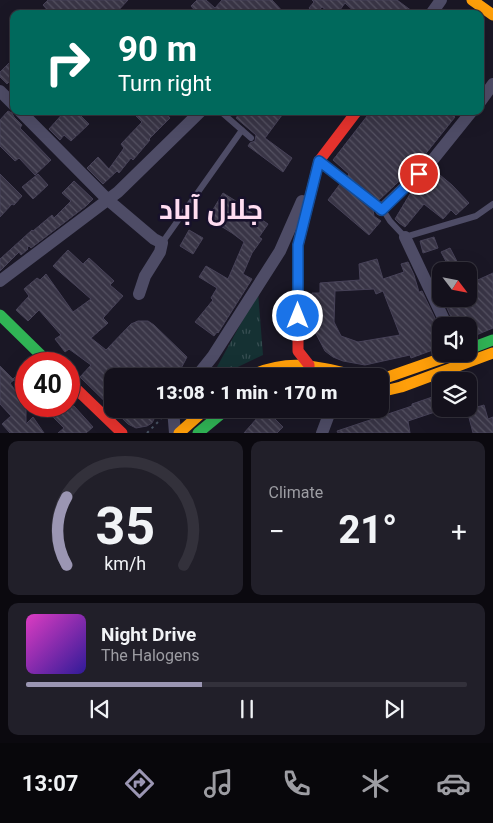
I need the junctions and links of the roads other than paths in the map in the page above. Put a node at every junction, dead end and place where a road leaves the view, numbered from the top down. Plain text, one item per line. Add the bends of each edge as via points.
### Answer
1 (472, 0) edge
2 (493, 15) edge
3 (493, 84) edge
4 (0, 91) edge
5 (484, 96) edge
6 (10, 100) edge
7 (24, 115) edge
8 (197, 115) edge
9 (225, 115) edge
10 (354, 115) edge
11 (469, 115) edge
12 (242, 130) junction
13 (251, 138) dead end
14 (319, 161) junction
15 (108, 200) junction
16 (493, 204) edge
17 (382, 210) junction
18 (405, 237) junction
19 (162, 243) junction
20 (0, 281) edge
21 (139, 294) dead end
22 (0, 315) edge
23 (443, 317) edge
24 (493, 340) edge
25 (477, 346) edge
26 (38, 352) edge
27 (493, 353) edge
28 (432, 362) edge
29 (203, 368) edge
30 (266, 368) edge
31 (297, 368) edge
32 (307, 368) edge
33 (389, 377) edge
34 (389, 390) edge
35 (80, 393) edge
36 (171, 418) edge
37 (196, 418) edge
38 (216, 418) edge
39 (327, 418) edge
40 (122, 433) edge
41 (175, 433) edge
42 (179, 433) edge
43 (198, 433) edge
44 (322, 433) edge

1 - 2 main road
3 - 5 street
4 - 6 street
7 - 15 street
8 - 15 street
9 - 12 lane
10 - 14 main road
11 - 17 street via 431,162
12 - 13 lane
12 - 19 lane
14 - 17 lane
14 - 29 street via 280,250
14 - 32 main road via 298,245 298,351
15 - 19 street
15 - 20 street
16 - 18 lane via 476,216
17 - 18 lane
18 - 23 street
19 - 21 street
22 - 26 main road
24 - 25 main road
27 - 34 main road
28 - 33 main road
30 - 31 main road via 285,365
35 - 40 main road
36 - 41 street
37 - 42 main road
38 - 43 main road
39 - 44 street

